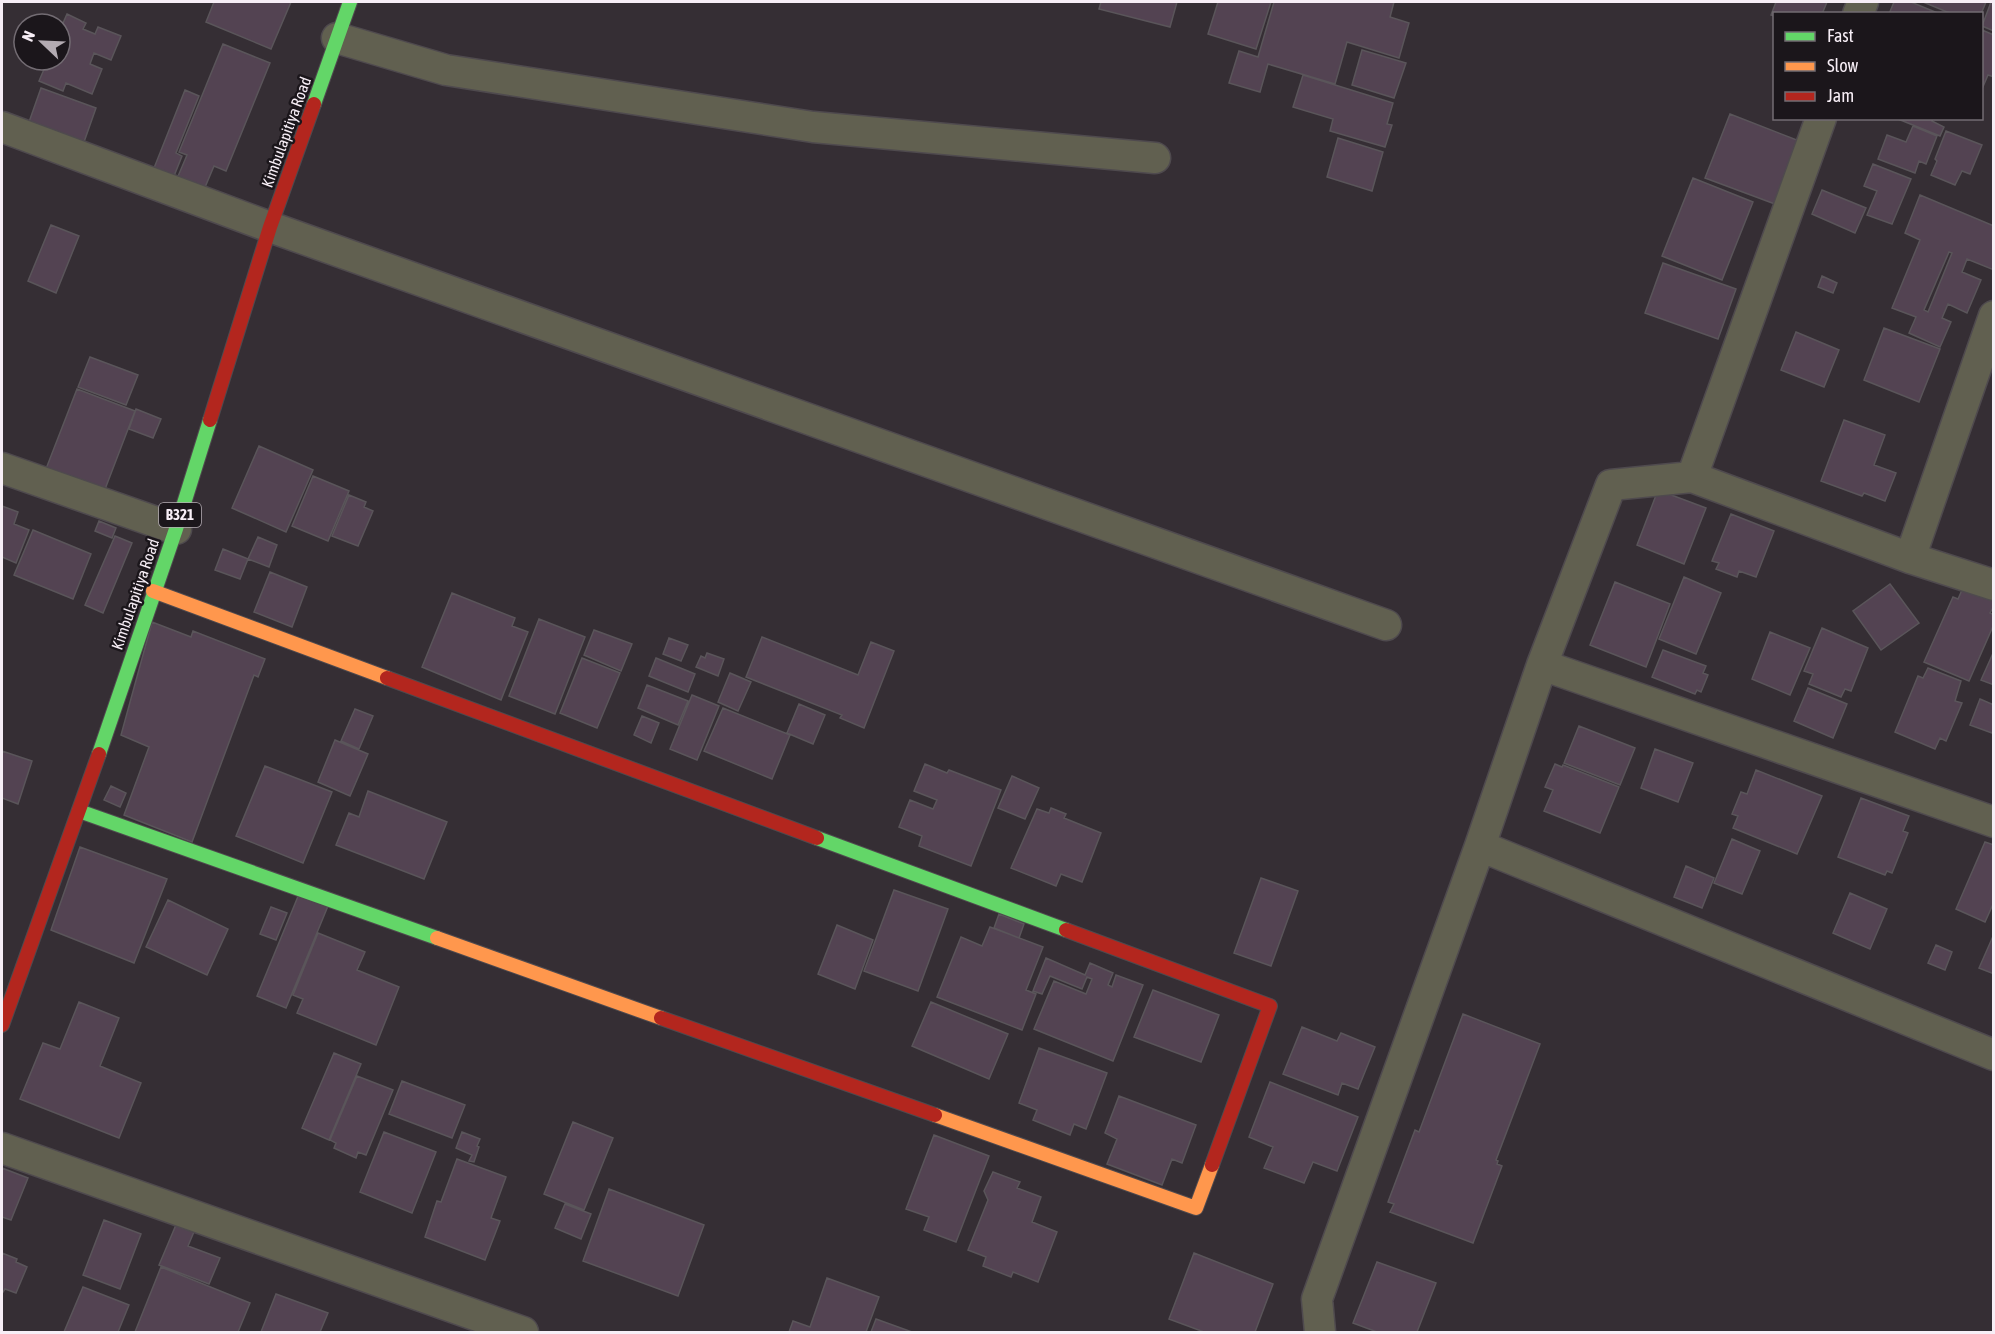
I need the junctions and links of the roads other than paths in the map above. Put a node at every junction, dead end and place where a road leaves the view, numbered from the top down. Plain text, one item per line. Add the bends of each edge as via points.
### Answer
1 (350, 2) edge
2 (337, 38) junction
3 (1820, 120) edge
4 (2, 128) edge
5 (1155, 158) dead end
6 (270, 227) junction
7 (1994, 316) edge
8 (2, 468) edge
9 (1692, 477) junction
10 (176, 529) junction
11 (1910, 558) junction
12 (1994, 585) edge
13 (153, 591) junction
14 (1386, 625) dead end
15 (1542, 665) junction
16 (78, 811) junction
17 (1994, 822) edge
18 (1480, 846) junction
19 (2, 1025) edge
20 (1994, 1054) edge
21 (2, 1148) edge
22 (524, 1332) edge
23 (1320, 1332) edge

1 - 2 street, Kimbulapitiya Road / B321
2 - 5 street via 446,70 813,127
2 - 6 street, Kimbulapitiya Road / B321
3 - 9 street
4 - 6 street
6 - 10 street, Kimbulapitiya Road / B321
6 - 14 street
7 - 11 street
8 - 10 street
9 - 11 street
9 - 15 street via 1611,485
10 - 13 street, Kimbulapitiya Road / B321
11 - 12 street
13 - 16 street, Kimbulapitiya Road / B321
13 - 16 street via 1270,1006 1196,1208
15 - 17 street
15 - 18 street
16 - 19 street, Kimbulapitiya Road / B321
18 - 20 street
18 - 23 street via 1317,1299
21 - 22 street

